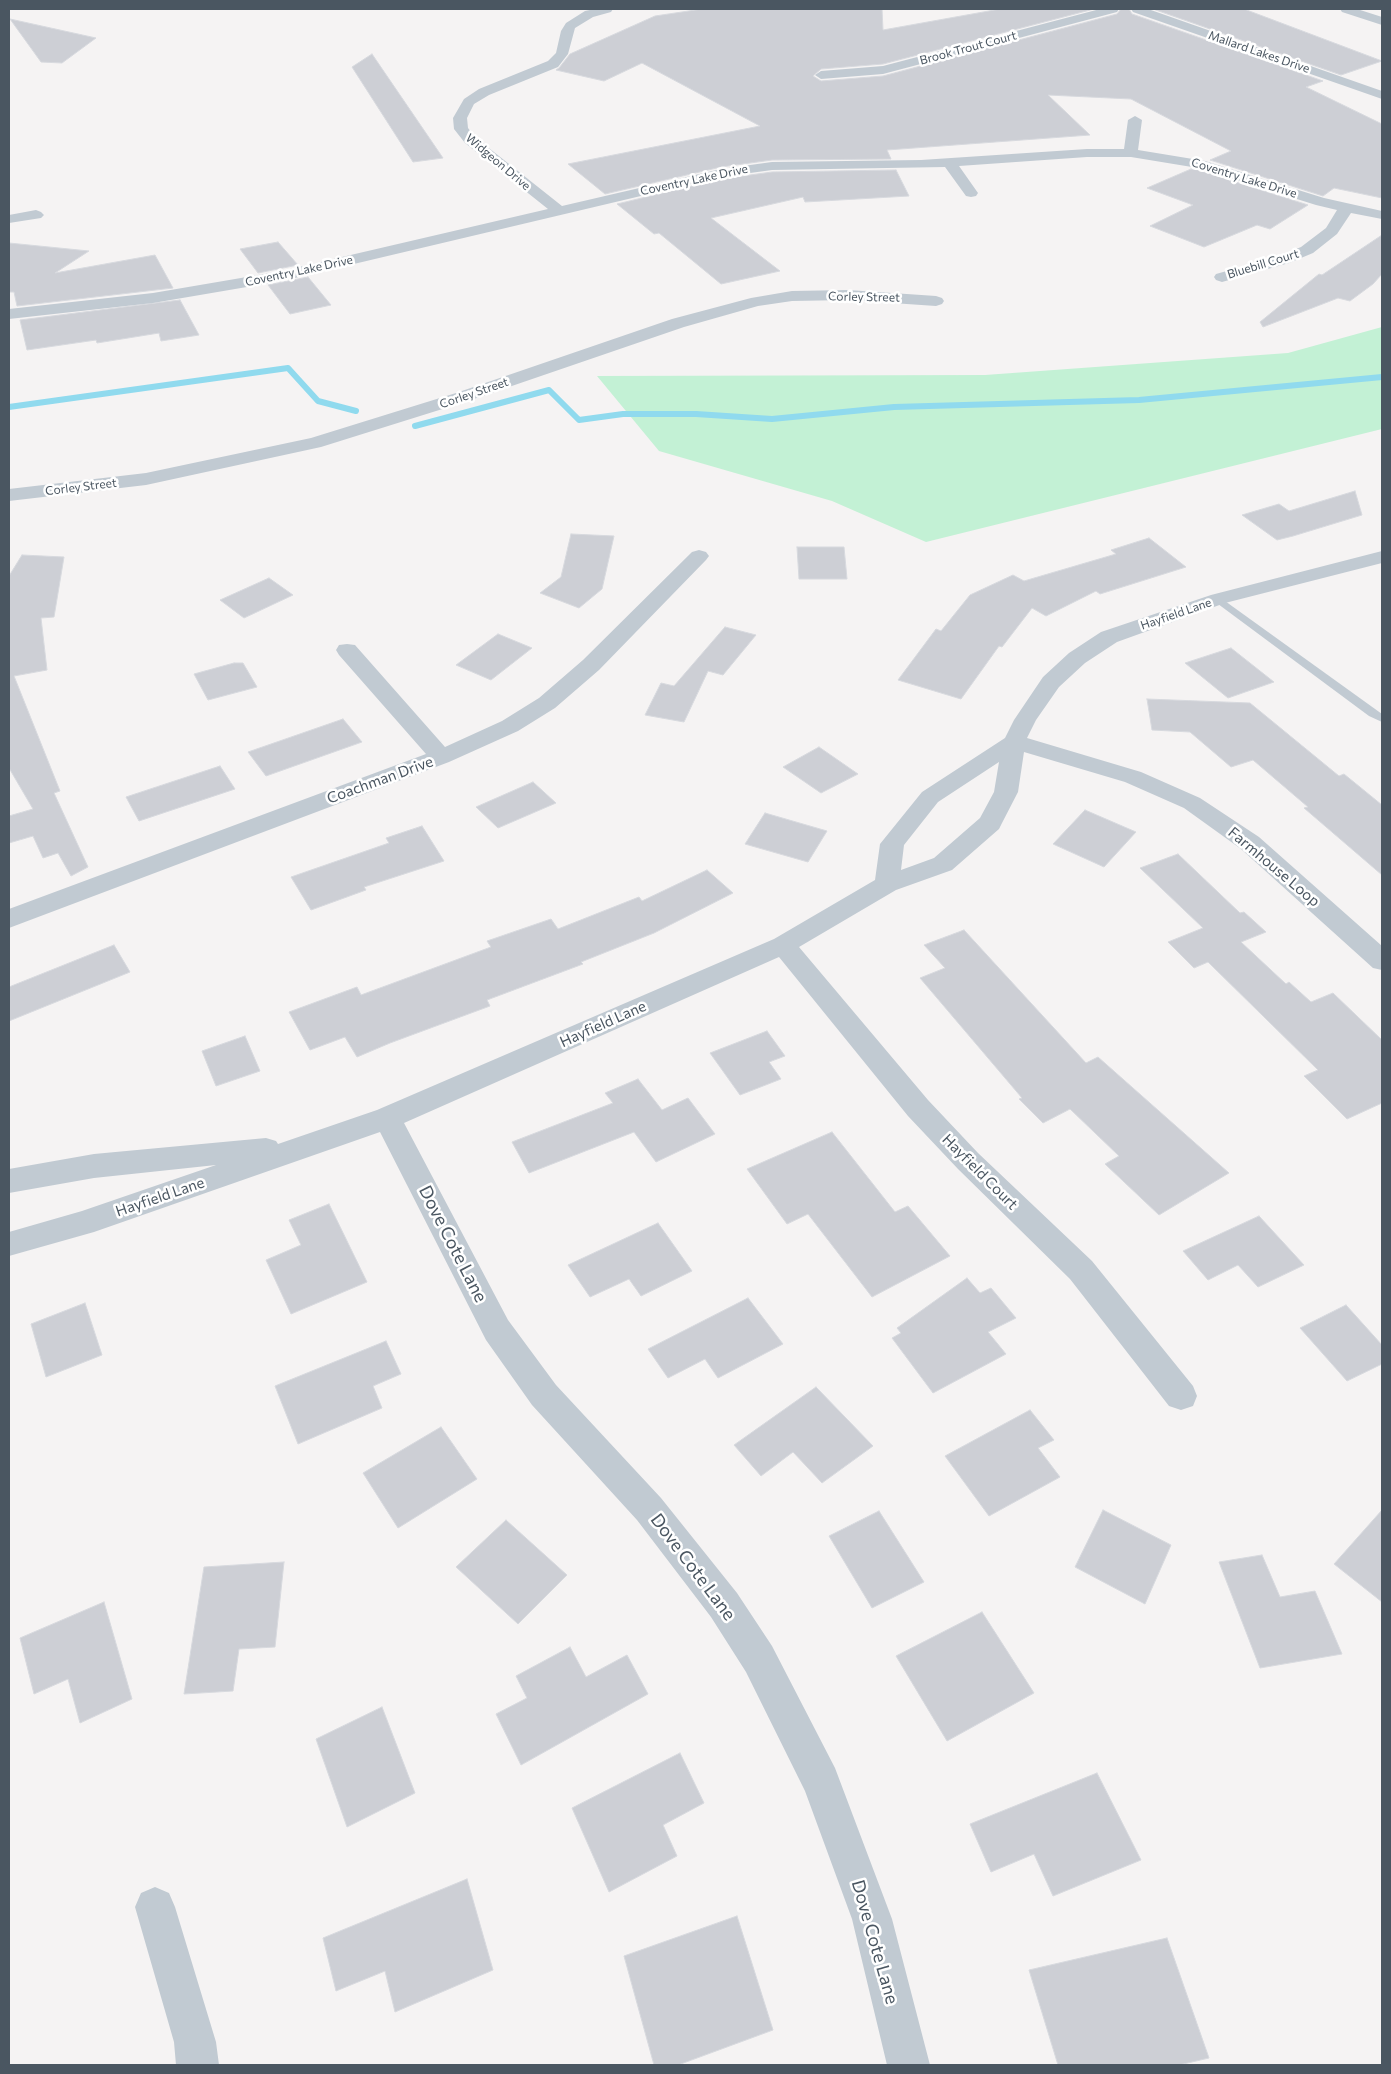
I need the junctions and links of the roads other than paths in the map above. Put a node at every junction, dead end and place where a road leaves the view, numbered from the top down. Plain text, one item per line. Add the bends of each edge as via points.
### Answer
1 (607, 9) edge
2 (1113, 9) edge
3 (1137, 9) edge
4 (1346, 9) edge
5 (1382, 21) edge
6 (821, 75) dead end
7 (1382, 95) edge
8 (1135, 120) dead end
9 (1131, 153) junction
10 (949, 162) junction
11 (971, 193) dead end
12 (1346, 208) junction
13 (558, 210) junction
14 (36, 215) dead end
15 (1382, 215) edge
16 (9, 219) edge
17 (1222, 277) dead end
18 (936, 301) dead end
19 (9, 314) edge
20 (9, 495) edge
21 (699, 556) dead end
22 (1382, 557) edge
23 (1218, 599) junction
24 (347, 650) dead end
25 (1382, 719) edge
26 (1014, 742) junction
27 (441, 757) junction
28 (887, 884) junction
29 (9, 919) edge
30 (783, 945) junction
31 (1382, 961) edge
32 (387, 1118) junction
33 (310, 1145) junction
34 (9, 1182) edge
35 (9, 1244) edge
36 (1181, 1396) dead end
37 (155, 1907) dead end
38 (198, 2065) edge
39 (908, 2065) edge

1 - 13 street, Widgeon Drive via 589,14 570,26 562,54 554,64 476,97 464,107 460,118 461,130 470,140
2 - 6 street, Brook Trout Court via 883,70
3 - 7 street, Mallard Lakes Drive
4 - 5 street
8 - 9 street
9 - 10 street, Coventry Lake Drive via 1087,152
9 - 12 street, Coventry Lake Drive via 1200,164
10 - 11 street
10 - 13 street, Coventry Lake Drive via 754,167
12 - 15 street, Coventry Lake Drive
12 - 17 street, Bluebill Court via 1332,231 1307,250
13 - 19 street, Coventry Lake Drive via 282,276 153,298
14 - 16 street
18 - 20 street, Corley Street via 848,295 792,296 757,301 678,323 453,400 314,443 146,479
21 - 27 street, Coachman Drive via 591,665 547,703 510,726
22 - 23 street, Hayfield Lane
23 - 25 lane
23 - 26 street, Hayfield Lane via 1109,637 1077,658 1050,682
24 - 27 street
26 - 28 street, Hayfield Lane via 930,798 892,844
26 - 28 street, Hayfield Lane via 1006,792 990,823 943,864
26 - 31 street, Farmhouse Loop via 1132,777 1192,803 1250,843
27 - 29 street, Coachman Drive
28 - 30 street, Hayfield Lane
30 - 32 street, Hayfield Lane
30 - 36 street, Hayfield Court via 918,1108 1080,1270
32 - 33 street, Hayfield Lane
32 - 39 street, Dove Cote Lane via 497,1330 544,1395 649,1509 724,1605 759,1659 821,1782 872,1919
33 - 34 street, Hayfield Lane via 94,1166
33 - 35 street, Hayfield Lane via 83,1223
37 - 38 street via 195,2042

